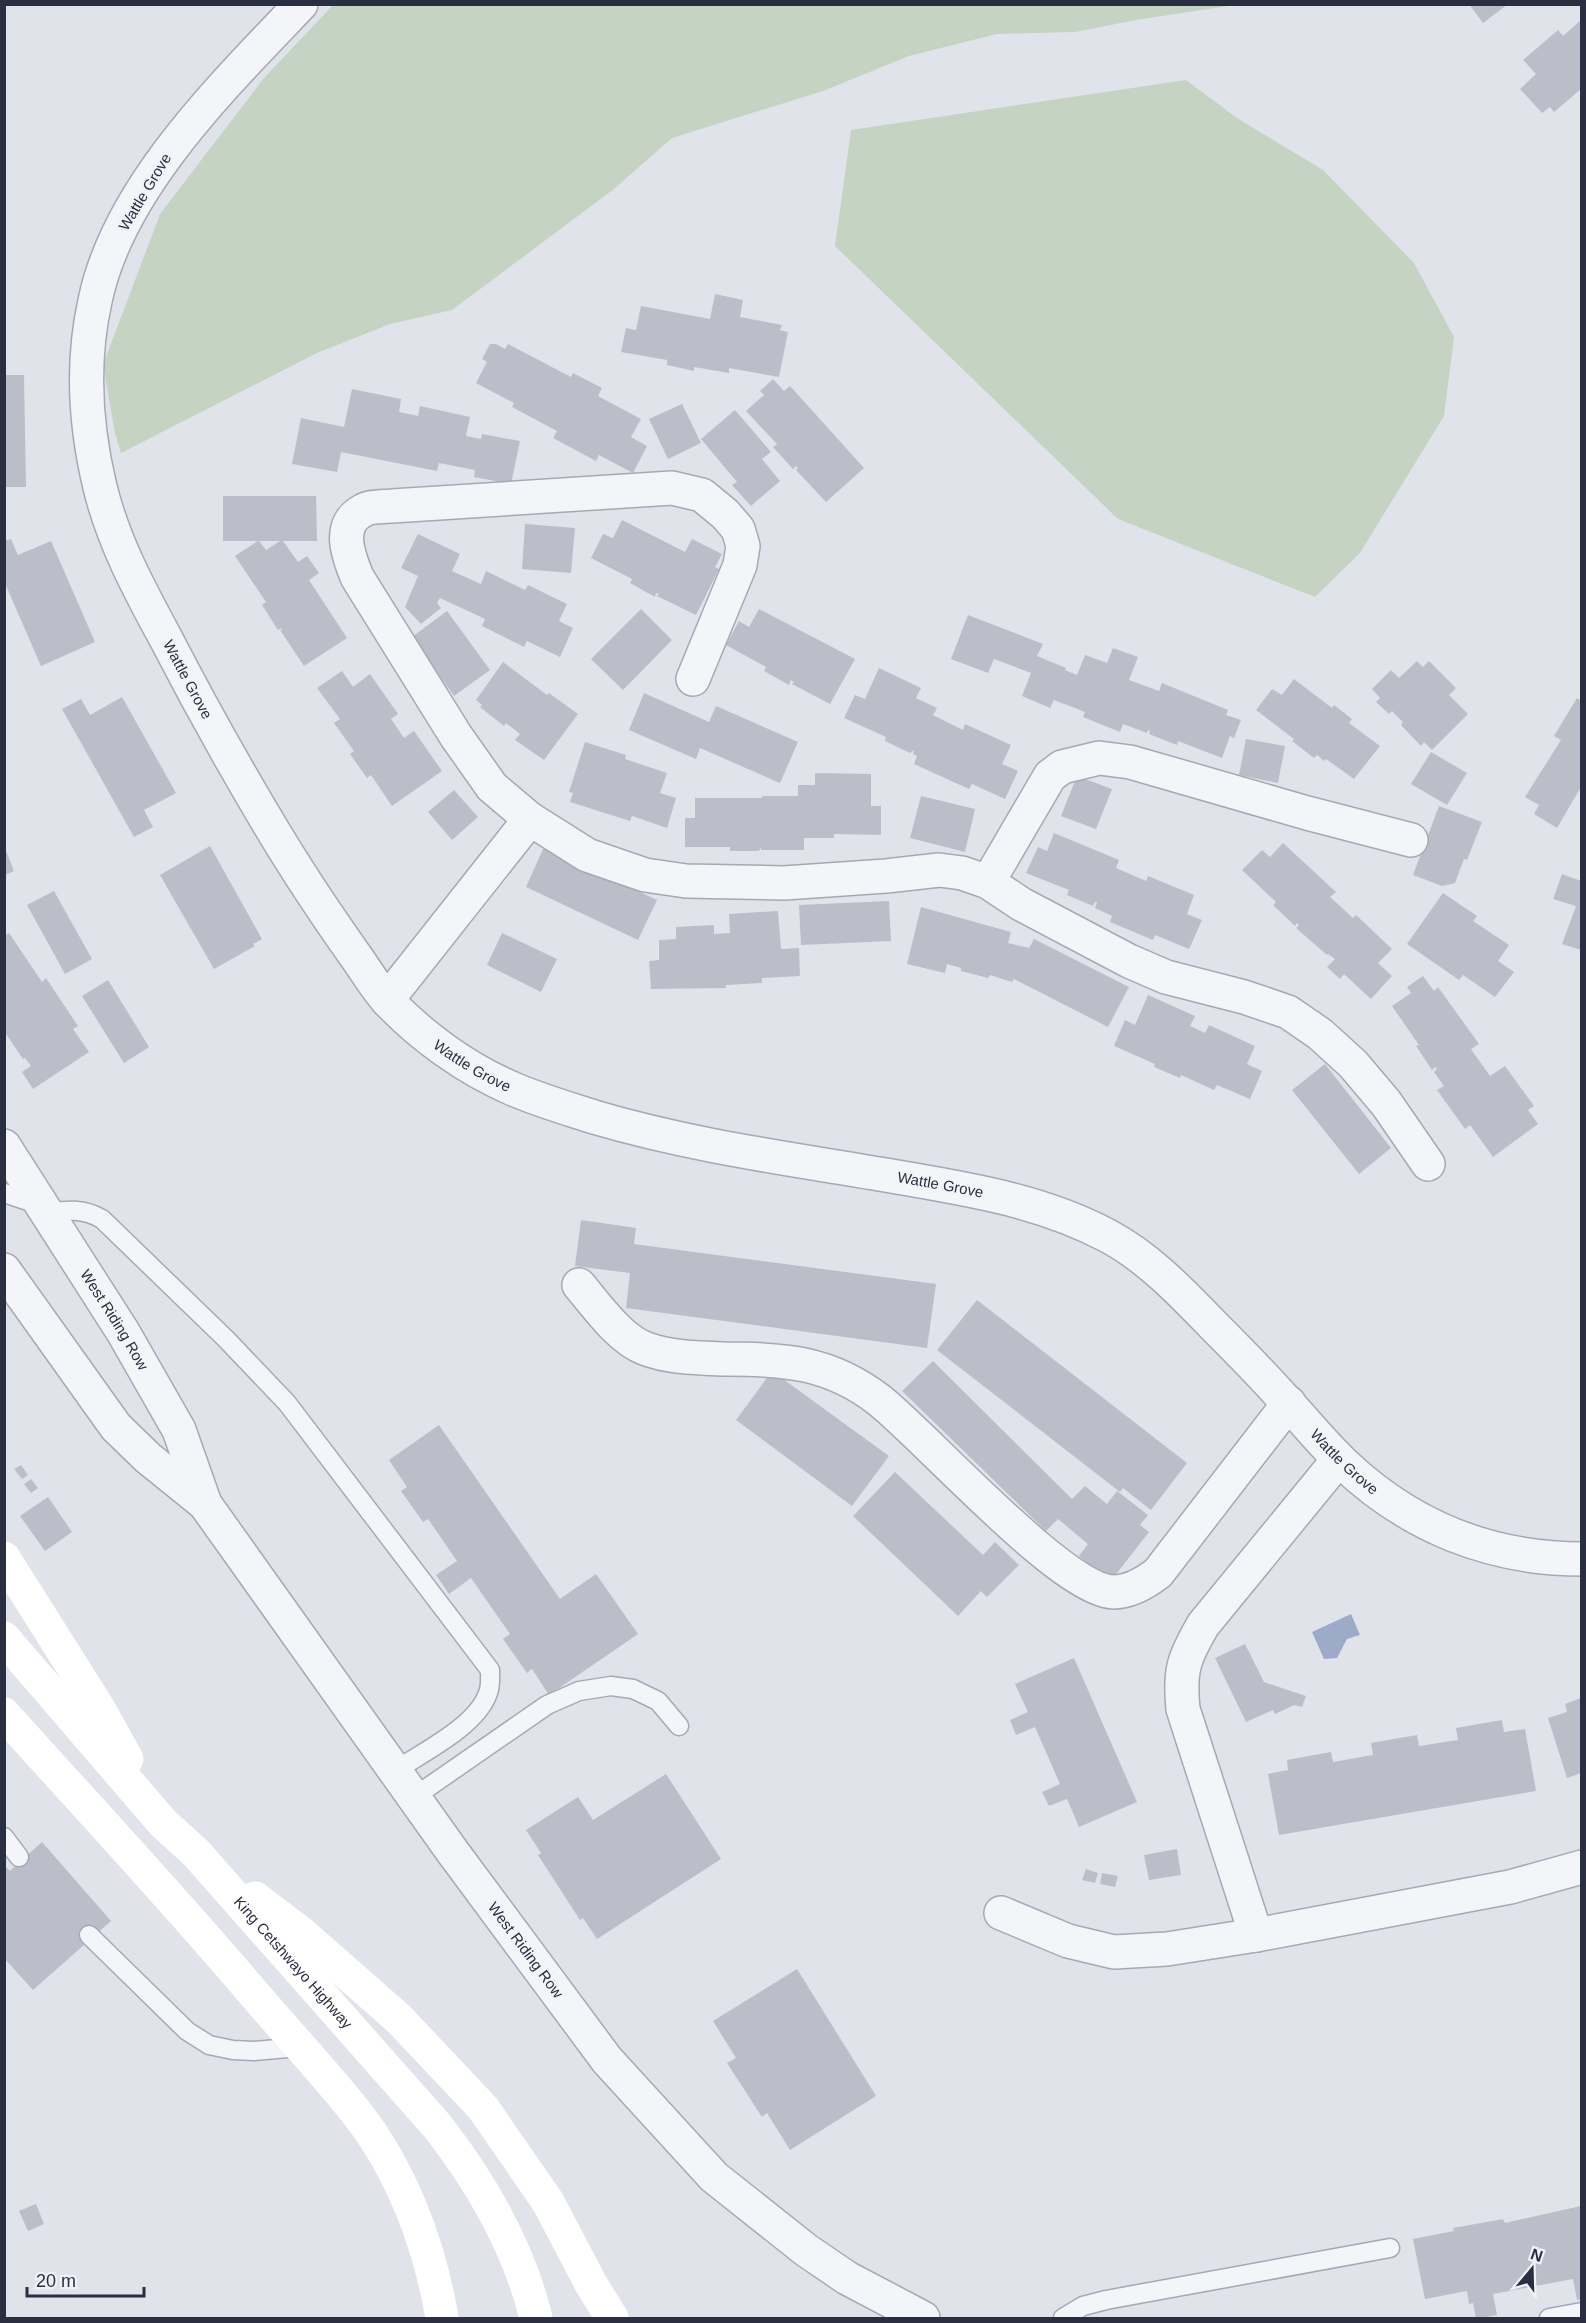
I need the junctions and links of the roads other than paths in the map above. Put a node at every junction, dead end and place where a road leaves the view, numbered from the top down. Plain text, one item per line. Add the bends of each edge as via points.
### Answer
1 (301, 4) edge
2 (693, 679) dead end
3 (530, 819) junction
4 (1411, 840) dead end
5 (988, 882) junction
6 (387, 1000) junction
7 (4, 1146) edge
8 (1428, 1164) dead end
9 (4, 1193) edge
10 (44, 1209) junction
11 (4, 1270) edge
12 (579, 1285) dead end
13 (1288, 1403) junction
14 (1339, 1459) junction
15 (205, 1504) junction
16 (4, 1558) edge
17 (1581, 1559) edge
18 (4, 1638) edge
19 (5, 1715) edge
20 (679, 1726) dead end
21 (395, 1771) junction
22 (414, 1797) junction
23 (163, 1823) junction
24 (4, 1837) edge
25 (196, 1853) junction
26 (20, 1857) dead end
27 (1581, 1867) edge
28 (1001, 1913) dead end
29 (89, 1935) dead end
30 (1256, 1935) junction
31 (300, 2047) junction
32 (1390, 2248) dead end
33 (1581, 2312) edge
34 (442, 2319) edge
35 (536, 2319) edge
36 (612, 2319) edge
37 (922, 2319) edge
38 (1063, 2319) edge
39 (1550, 2319) edge

1 - 6 street, Wattle Grove via 208,103 135,205 109,254 96,294 86,348 85,397 101,493 138,586 216,735 303,880
2 - 3 street via 740,565 743,546 738,529 702,495 672,488 365,509 352,521 345,539 357,577 492,787
3 - 5 street via 587,855 645,875 686,881 784,883 939,870
3 - 6 street
4 - 5 street via 1130,762 1099,758 1062,766 1050,776
5 - 8 street via 1021,904 1166,977 1288,1012 1353,1064
6 - 13 street, Wattle Grove via 424,1033 484,1076 559,1106 734,1151 994,1196 1036,1206 1102,1233 1182,1293
7 - 10 street, West Riding Row
9 - 10 lane
10 - 15 street, West Riding Row via 123,1332 179,1430
10 - 21 lane via 73,1209 102,1219 226,1339 287,1403 490,1670 488,1696 468,1722
11 - 15 street, West Riding Row via 116,1427
12 - 13 street via 618,1329 642,1347 695,1358 796,1362 831,1371 860,1386 1029,1540 1086,1584 1112,1592 1131,1589 1158,1573
13 - 14 street, Wattle Grove
14 - 17 street, Wattle Grove via 1400,1508 1475,1544 1546,1559
14 - 30 street via 1203,1625 1186,1654 1180,1681 1183,1709
15 - 21 street, West Riding Row
16 - 23 main road via 98,1707
18 - 23 main road, King Cetshwayo Highway
19 - 31 main road
20 - 22 lane via 658,1701 633,1689 611,1686 579,1691 546,1705
21 - 22 street, West Riding Row
22 - 37 street, West Riding Row via 607,2060 714,2177 822,2261
23 - 25 main road, King Cetshwayo Highway
24 - 26 lane
25 - 35 main road, King Cetshwayo Highway via 455,2149 495,2211 521,2268
25 - 36 main road via 300,1932 391,2012 483,2108 548,2202
27 - 30 street via 1510,1887
28 - 30 street via 1068,1941 1114,1952 1167,1949
29 - 31 lane via 187,2031 209,2045 254,2051
31 - 34 main road via 356,2112 396,2177 423,2241
32 - 38 lane via 1106,2300 1083,2306
33 - 39 lane

